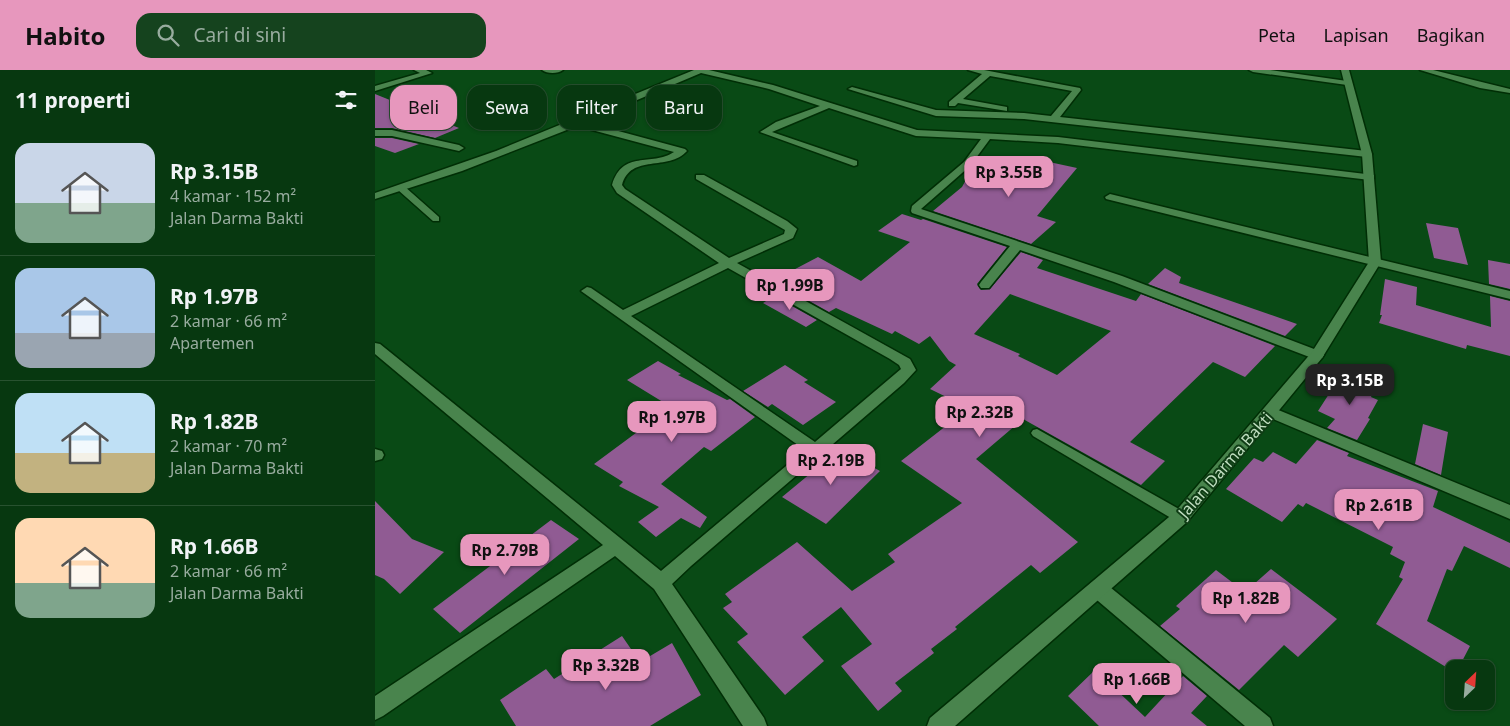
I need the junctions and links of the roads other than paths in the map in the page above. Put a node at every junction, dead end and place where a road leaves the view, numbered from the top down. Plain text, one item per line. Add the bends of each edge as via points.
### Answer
1 (418, 70) edge
2 (437, 70) edge
3 (546, 70) edge
4 (559, 70) edge
5 (700, 70) edge
6 (972, 70) edge
7 (1253, 70) edge
8 (1424, 70) edge
9 (428, 73) junction
10 (988, 73) junction
11 (1346, 76) edge
12 (375, 89) edge
13 (852, 89) dead end
14 (1510, 92) edge
15 (636, 98) edge
16 (957, 100) junction
17 (827, 106) junction
18 (942, 114) junction
19 (1024, 116) junction
20 (1054, 119) junction
21 (560, 130) edge
22 (604, 130) edge
23 (375, 133) edge
24 (988, 136) junction
25 (459, 148) dead end
26 (1367, 154) junction
27 (854, 163) dead end
28 (700, 177) dead end
29 (1370, 177) junction
30 (401, 188) junction
31 (375, 196) edge
32 (1110, 197) dead end
33 (437, 219) dead end
34 (1018, 244) junction
35 (1375, 262) junction
36 (728, 263) junction
37 (985, 285) dead end
38 (587, 291) dead end
39 (1510, 295) edge
40 (622, 315) junction
41 (375, 347) edge
42 (1317, 356) junction
43 (1271, 412) junction
44 (1037, 433) dead end
45 (816, 450) junction
46 (1510, 512) edge
47 (1181, 517) junction
48 (616, 546) junction
49 (661, 583) junction
50 (1098, 589) junction
51 (375, 709) edge
52 (756, 726) edge
53 (938, 726) edge
54 (1262, 726) edge

1 - 9 street
2 - 9 street
3 - 4 street
5 - 15 street
5 - 17 street via 770,87
6 - 10 street
7 - 11 street
8 - 14 street
9 - 12 street
10 - 16 street
10 - 20 street via 1077,90
11 - 26 street
13 - 18 street
16 - 18 street
16 - 19 street
17 - 24 street via 916,133
17 - 27 street via 765,132
18 - 19 street
19 - 20 street
20 - 26 street
21 - 30 street via 450,173
22 - 36 street via 681,151 627,168 620,173 617,184 621,191
23 - 25 street via 392,133
24 - 29 street via 1124,148
24 - 34 street via 967,164 915,209
26 - 29 street
28 - 36 street via 791,230 789,236 780,241
29 - 35 street
30 - 31 street
30 - 33 lane
32 - 35 street
34 - 37 street
34 - 42 street
35 - 39 street
35 - 42 street, Jalan Darma Bakti
36 - 40 street
36 - 45 street via 895,356 905,362 909,370
38 - 40 street
40 - 45 street
41 - 48 street
42 - 43 street, Jalan Darma Bakti
43 - 46 street
43 - 47 street, Jalan Darma Bakti
44 - 47 lane
45 - 49 street
47 - 50 street, Jalan Darma Bakti
48 - 49 street
48 - 51 street
49 - 52 street
50 - 53 street, Jalan Darma Bakti
50 - 54 street

